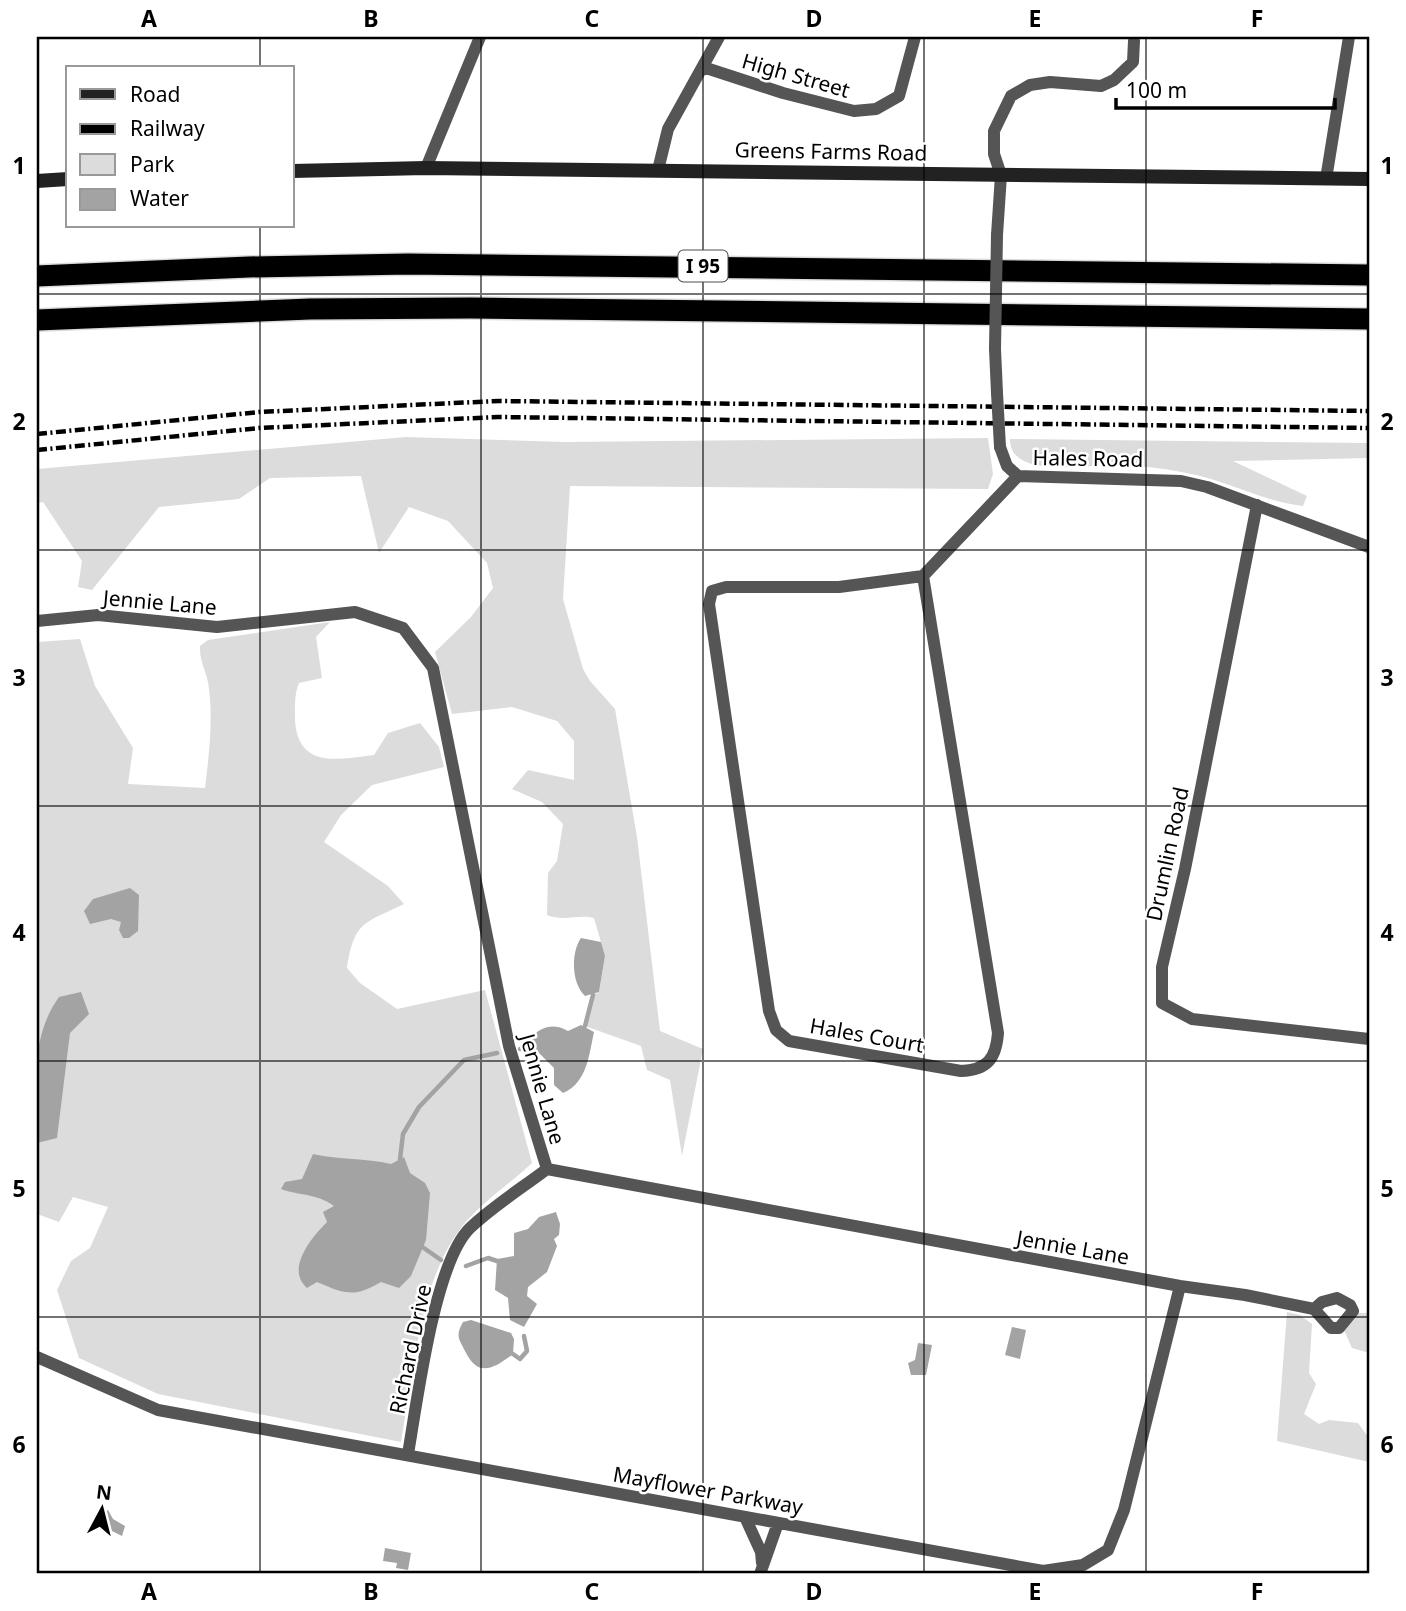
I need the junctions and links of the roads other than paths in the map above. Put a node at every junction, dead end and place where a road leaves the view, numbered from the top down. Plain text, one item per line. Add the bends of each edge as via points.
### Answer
1 (480, 37) edge
2 (719, 37) edge
3 (915, 37) edge
4 (1349, 37) edge
5 (1134, 41) dead end
6 (703, 67) junction
7 (426, 168) junction
8 (658, 170) junction
9 (294, 171) edge
10 (1001, 175) junction
11 (66, 179) edge
12 (1326, 179) junction
13 (1369, 179) edge
14 (37, 181) edge
15 (1369, 275) edge
16 (37, 276) edge
17 (1369, 319) edge
18 (37, 320) edge
19 (1018, 476) junction
20 (1256, 505) junction
21 (1369, 547) edge
22 (923, 576) junction
23 (37, 621) edge
24 (1369, 1039) edge
25 (547, 1169) junction
26 (1180, 1286) junction
27 (1314, 1309) dead end
28 (37, 1357) edge
29 (408, 1454) junction
30 (746, 1517) junction
31 (778, 1523) junction
32 (761, 1569) edge

1 - 7 street
2 - 6 street
3 - 6 street, High Street via 899,96 876,109 854,111
4 - 12 street
5 - 10 street, Hales Road via 1133,62 1101,86 1050,82 1030,85 1011,96 994,131 994,154
6 - 8 street via 668,129
7 - 8 main road, Greens Farms Road
7 - 9 main road, Greens Farms Road
8 - 10 main road, Greens Farms Road
10 - 12 main road, Greens Farms Road
10 - 19 street, Hales Road, bridge via 995,349 1000,447
11 - 14 main road
12 - 13 main road, Greens Farms Road
15 - 16 highway, I 95 via 408,264
17 - 18 highway, I 95 via 457,308
19 - 20 street, Hales Road via 1170,480 1207,487
19 - 22 street
20 - 21 street, Hales Road
20 - 24 street, Drumlin Road via 1162,967 1162,1003 1192,1019
22 - 22 street, Hales Court via 839,587 726,587 712,591 709,604 769,1011 776,1030 789,1041 976,1070 990,1063 998,1033
23 - 25 street, Jennie Lane via 98,615 217,627 355,612 403,628 433,668 509,1046
25 - 26 street, Jennie Lane
25 - 29 street, Richard Drive via 468,1230 448,1268 434,1310
26 - 27 street, Jennie Lane
26 - 31 street, Mayflower Parkway via 1125,1510 1108,1550 1083,1565 1042,1571
28 - 29 street, Mayflower Parkway via 158,1410
29 - 30 street, Mayflower Parkway
30 - 31 street, Mayflower Parkway
30 - 32 street
31 - 32 street

